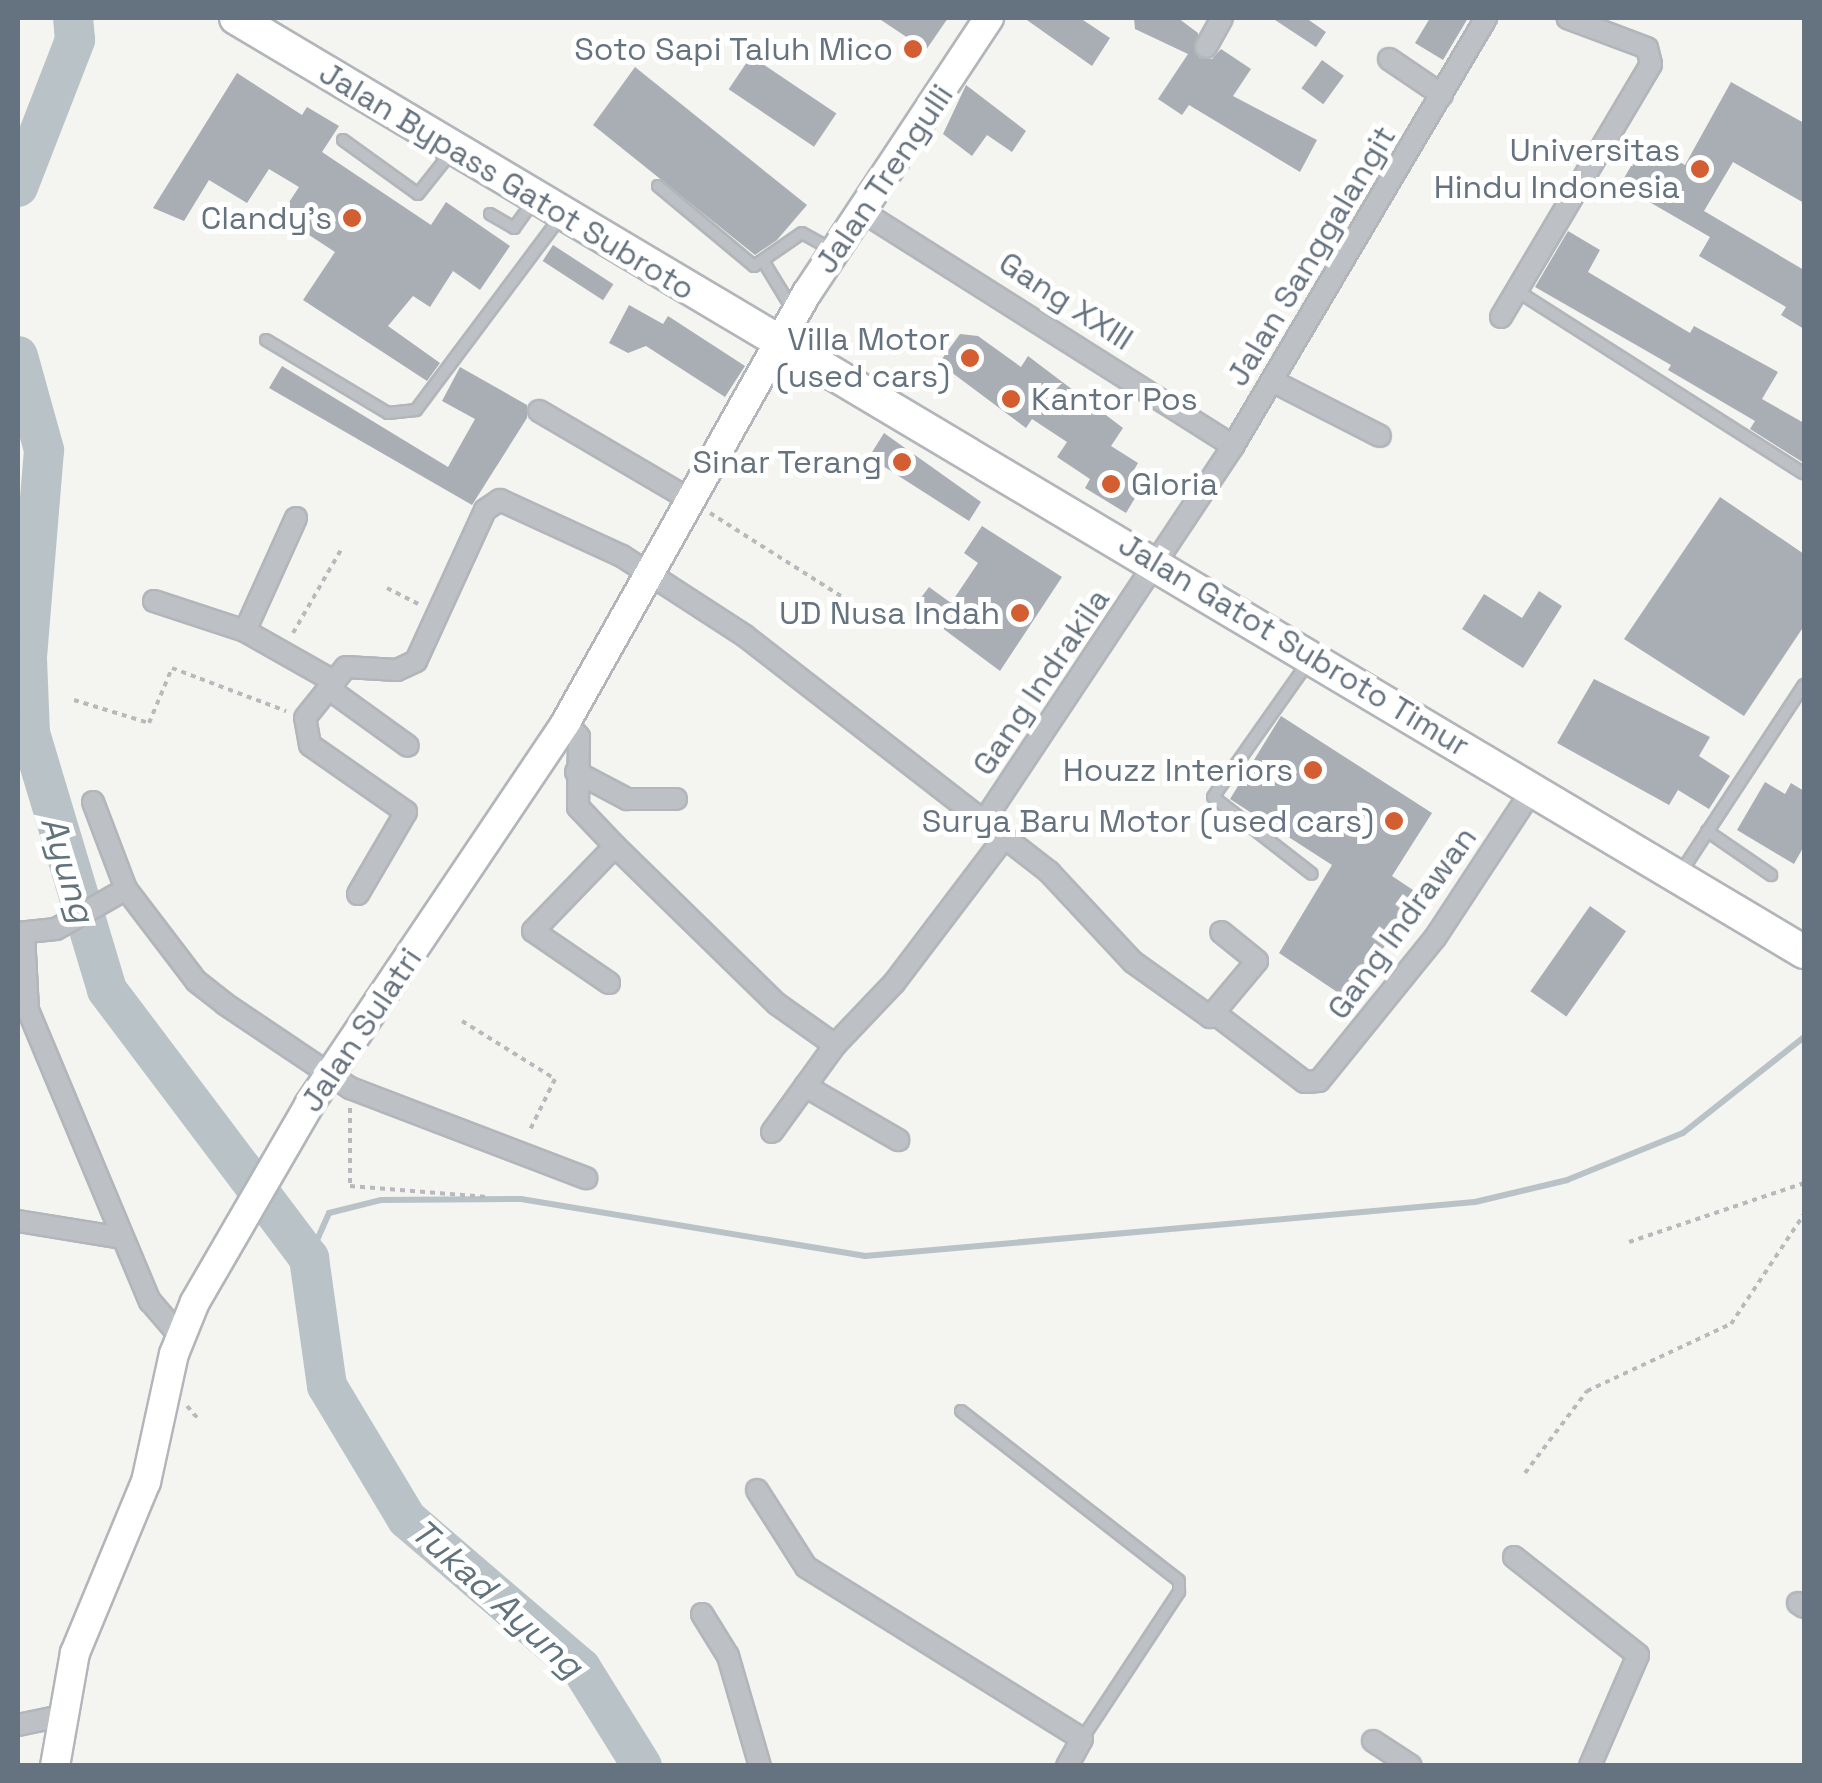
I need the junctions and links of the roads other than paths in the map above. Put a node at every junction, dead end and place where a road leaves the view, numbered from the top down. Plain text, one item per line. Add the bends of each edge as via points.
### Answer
1 (236, 18) edge
2 (1222, 18) edge
3 (1486, 18) edge
4 (1567, 18) edge
5 (980, 21) edge
6 (1206, 47) dead end
7 (1389, 59) dead end
8 (1442, 95) junction
9 (343, 140) dead end
10 (454, 149) junction
11 (658, 186) dead end
12 (549, 206) junction
13 (863, 212) junction
14 (490, 214) dead end
15 (836, 252) junction
16 (765, 264) junction
17 (1516, 290) junction
18 (1501, 317) dead end
19 (788, 328) junction
20 (266, 340) dead end
21 (1272, 380) junction
22 (540, 411) dead end
23 (1380, 436) dead end
24 (1233, 446) junction
25 (1803, 473) edge
26 (690, 499) junction
27 (296, 518) dead end
28 (1154, 567) junction
29 (648, 571) junction
30 (154, 601) dead end
31 (245, 631) junction
32 (1312, 657) junction
33 (1804, 685) edge
34 (332, 686) junction
35 (566, 722) junction
36 (408, 746) dead end
37 (576, 772) junction
38 (1533, 790) junction
39 (676, 799) dead end
40 (93, 802) dead end
41 (982, 824) junction
42 (1707, 831) junction
43 (1004, 838) junction
44 (614, 846) junction
45 (1312, 874) dead end
46 (1771, 876) dead end
47 (1679, 878) junction
48 (126, 888) junction
49 (358, 894) dead end
50 (1221, 932) dead end
51 (21, 934) edge
52 (1804, 952) edge
53 (609, 983) dead end
54 (23, 1009) edge
55 (1214, 1013) junction
56 (835, 1044) junction
57 (341, 1083) junction
58 (805, 1086) junction
59 (772, 1132) dead end
60 (898, 1140) dead end
61 (586, 1178) dead end
62 (18, 1221) edge
63 (122, 1238) junction
64 (180, 1336) junction
65 (960, 1411) dead end
66 (757, 1490) dead end
67 (1514, 1557) dead end
68 (702, 1614) dead end
69 (61, 1716) junction
70 (18, 1725) edge
71 (1082, 1739) junction
72 (1373, 1740) dead end
73 (55, 1766) edge
74 (760, 1766) edge
75 (1067, 1766) edge
76 (1410, 1766) edge
77 (1590, 1766) edge

1 - 10 highway, Jalan Bypass Gatot Subroto
2 - 6 street
3 - 8 street, Jalan Sanggalangit
4 - 17 street via 1647,48 1650,64
5 - 13 main road, Jalan Trengulli
7 - 8 street
8 - 21 street, Jalan Sanggalangit
9 - 10 lane via 418,194
10 - 12 highway, Jalan Bypass Gatot Subroto
11 - 16 lane via 740,260
12 - 14 lane via 517,226
12 - 19 highway, Jalan Bypass Gatot Subroto
12 - 20 lane via 416,410 388,413
13 - 15 main road, Jalan Trengulli
13 - 24 street, Gang XXIII
15 - 16 lane via 802,233
15 - 19 main road, Jalan Trengulli
16 - 19 lane
17 - 18 street
17 - 25 lane
19 - 26 main road, Jalan Sulatri
19 - 28 highway, Jalan Gatot Subroto Timur
21 - 23 street
21 - 24 street, Jalan Sanggalangit
22 - 26 street
24 - 28 street, Jalan Sanggalangit
26 - 29 main road, Jalan Sulatri
27 - 31 street
28 - 32 highway, Jalan Gatot Subroto Timur
28 - 41 street, Gang Indrakila
29 - 34 street via 500,500 485,510 410,667 356,664
29 - 35 main road, Jalan Sulatri
29 - 41 street via 744,636
30 - 31 street
31 - 34 street
32 - 38 highway, Jalan Gatot Subroto Timur
32 - 45 lane via 1212,797
33 - 42 lane
34 - 36 street
34 - 49 street via 304,718 310,744 406,812
35 - 37 street via 579,737
35 - 57 main road, Jalan Sulatri
37 - 39 street via 627,799
37 - 44 street via 578,807
38 - 47 highway, Jalan Gatot Subroto Timur
38 - 55 street, Gang Indrawan via 1426,950 1312,1084
40 - 48 street
41 - 43 street
42 - 46 lane
42 - 47 lane
43 - 55 street via 1049,872 1134,962 1198,1012
43 - 56 street via 894,983
44 - 53 street via 533,928
44 - 56 street via 777,1004
47 - 52 highway, Jalan Gatot Subroto Timur
48 - 51 street via 56,929
48 - 57 street via 196,981
50 - 55 street via 1257,961
51 - 54 street
54 - 63 street
56 - 58 street
57 - 61 street
57 - 64 main road, Jalan Sulatri via 309,1105
58 - 59 street
58 - 60 street
62 - 63 street
63 - 64 street via 150,1301
64 - 69 main road, Jalan Sulatri via 146,1482 80,1638
65 - 71 lane via 1179,1580 1179,1592
66 - 71 street via 806,1568
67 - 77 street via 1638,1655
68 - 74 street via 728,1656
69 - 70 street
69 - 73 main road, Jalan Sulatri
71 - 75 street
72 - 76 street

